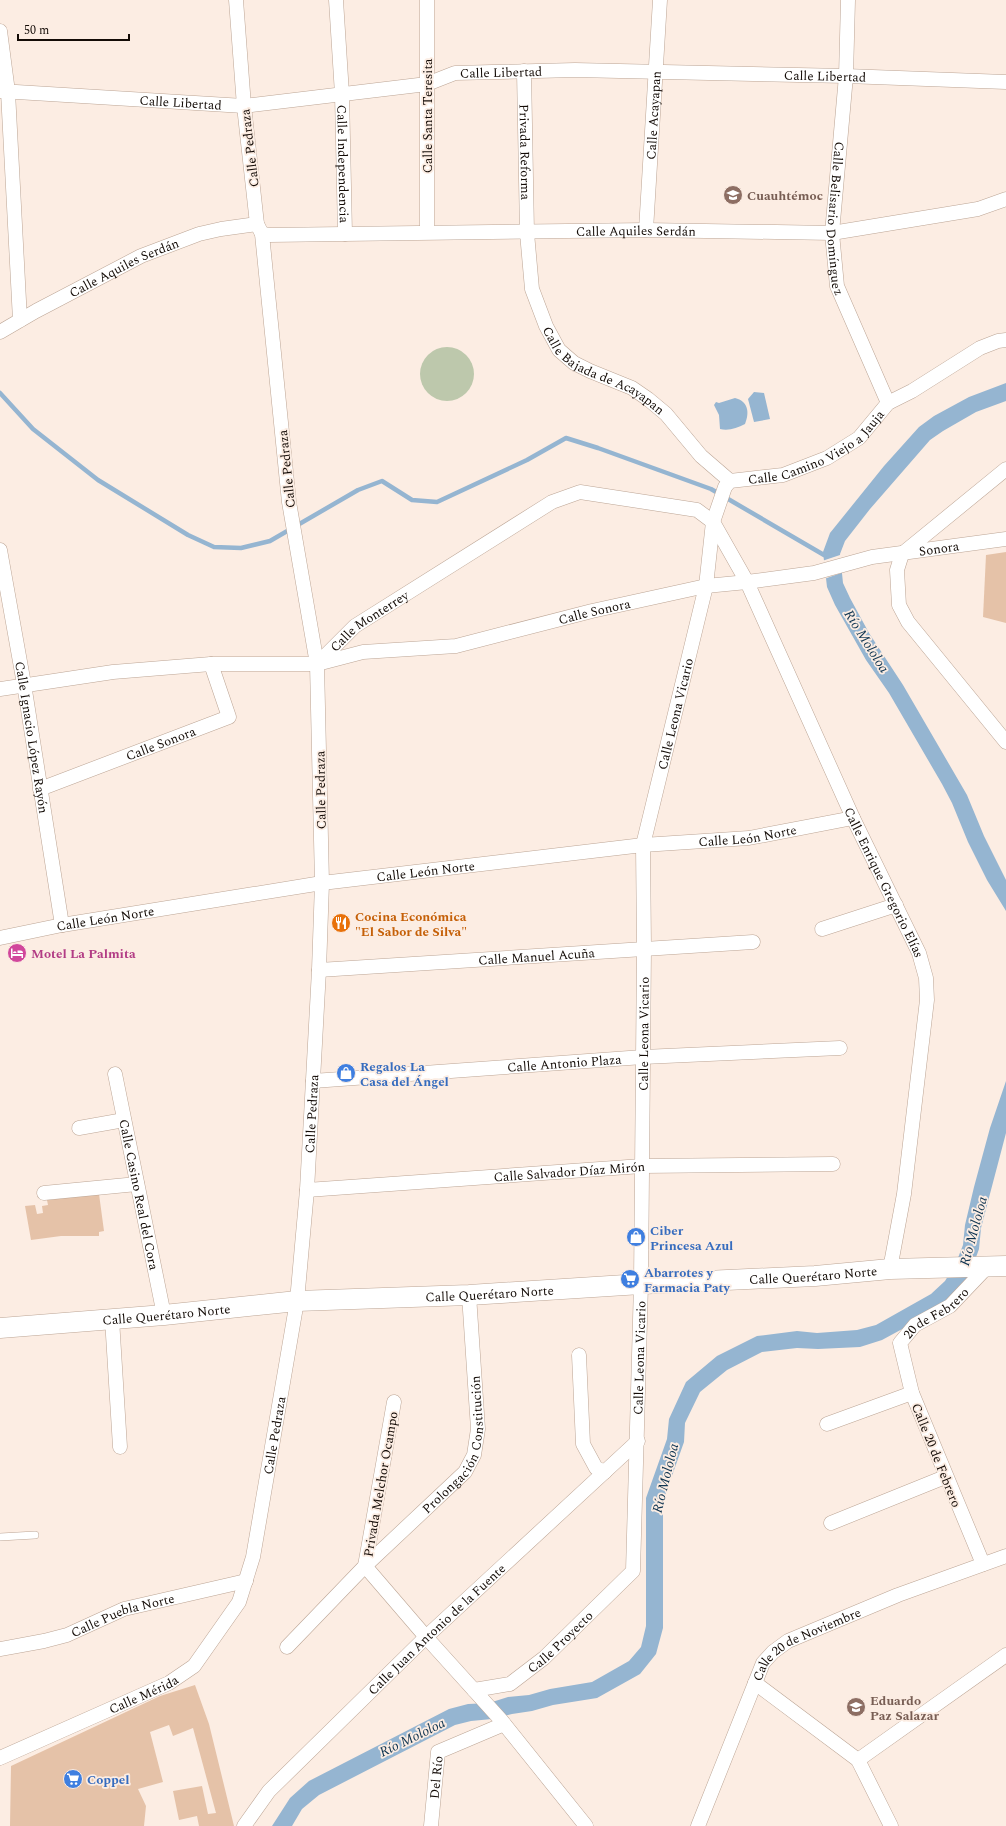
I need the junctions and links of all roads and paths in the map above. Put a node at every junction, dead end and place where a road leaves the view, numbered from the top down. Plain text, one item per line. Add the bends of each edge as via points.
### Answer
1 (236, 0) edge
2 (336, 0) edge
3 (427, 0) edge
4 (660, 0) edge
5 (848, 0) edge
6 (0, 31) edge
7 (524, 71) junction
8 (656, 73) junction
9 (846, 76) junction
10 (1006, 82) edge
11 (427, 84) junction
12 (4, 91) edge
13 (342, 94) junction
14 (244, 106) junction
15 (1006, 199) edge
16 (260, 229) junction
17 (646, 230) junction
18 (427, 232) junction
19 (832, 232) junction
20 (527, 233) junction
21 (345, 234) junction
22 (20, 320) junction
23 (0, 332) edge
24 (1006, 340) edge
25 (888, 403) junction
26 (1006, 469) edge
27 (727, 484) junction
28 (713, 522) junction
29 (1006, 539) edge
30 (0, 550) edge
31 (902, 554) junction
32 (872, 556) joint
33 (747, 582) junction
34 (706, 586) junction
35 (211, 664) junction
36 (317, 664) junction
37 (24, 684) junction
38 (0, 688) edge
39 (1006, 742) edge
40 (40, 789) junction
41 (853, 818) junction
42 (643, 845) junction
43 (322, 884) junction
44 (896, 905) junction
45 (62, 925) junction
46 (822, 929) dead end
47 (0, 938) edge
48 (753, 942) dead end
49 (644, 948) junction
50 (319, 970) junction
51 (840, 1048) dead end
52 (643, 1057) junction
53 (115, 1074) dead end
54 (312, 1081) junction
55 (124, 1120) junction
56 (79, 1128) dead end
57 (833, 1164) dead end
58 (642, 1166) junction
59 (137, 1184) junction
60 (307, 1190) junction
61 (44, 1193) dead end
62 (991, 1266) edge
63 (890, 1269) junction
64 (641, 1284) junction
65 (469, 1295) junction
66 (297, 1301) junction
67 (164, 1315) junction
68 (112, 1319) junction
69 (0, 1328) edge
70 (900, 1343) joint
71 (579, 1355) dead end
72 (912, 1393) junction
73 (394, 1402) dead end
74 (827, 1424) dead end
75 (638, 1441) junction
76 (120, 1447) dead end
77 (606, 1472) junction
78 (945, 1477) junction
79 (831, 1523) dead end
80 (35, 1535) dead end
81 (0, 1537) edge
82 (1006, 1556) edge
83 (983, 1564) junction
84 (365, 1566) junction
85 (633, 1571) joint
86 (246, 1581) junction
87 (426, 1637) junction
88 (287, 1647) dead end
89 (0, 1649) edge
90 (1006, 1655) edge
91 (755, 1683) junction
92 (476, 1693) junction
93 (502, 1722) junction
94 (0, 1758) edge
95 (858, 1760) junction
96 (244, 1826) edge
97 (431, 1826) edge
98 (586, 1826) edge
99 (698, 1826) edge
100 (891, 1826) edge

1 - 14 street, Calle Pedraza
2 - 13 street, Calle Independencia
3 - 11 street, Calle Santa Teresita
4 - 8 street, Calle Acayapan
5 - 9 street, Calle Belisario Domínguez
6 - 12 street
7 - 8 street, Calle Libertad
7 - 11 street, Calle Libertad via 455,73
7 - 20 street, Privada Reforma
8 - 9 street, Calle Libertad
8 - 17 street, Calle Acayapan
9 - 10 street, Calle Libertad
9 - 19 street, Calle Belisario Domínguez
11 - 13 street, Calle Libertad
11 - 18 street, Calle Santa Teresita
12 - 14 street, Calle Libertad
12 - 22 street
13 - 14 street, Calle Libertad
13 - 21 street, Calle Independencia
14 - 16 street, Calle Pedraza
15 - 19 street, Calle Aquiles Serdán via 978,209
16 - 21 street, Calle Aquiles Serdán via 270,235
16 - 22 street, Calle Aquiles Serdán via 221,228 165,246 141,256
16 - 36 street, Calle Pedraza via 289,502
17 - 19 street, Calle Aquiles Serdán
17 - 20 street, Calle Aquiles Serdán
18 - 20 street, Calle Aquiles Serdán
18 - 21 street, Calle Aquiles Serdán
19 - 25 street, Calle Belisario Domínguez via 837,286
20 - 27 street, Calle Bajada de Acayapan via 532,289 546,326 559,350 590,372 632,388 648,399 666,414
22 - 23 street, Calle Aquiles Serdán
24 - 25 street, Calle Camino Viejo a Jauja via 980,348 912,391
25 - 27 street, Calle Camino Viejo a Jauja via 859,438 827,458 783,475
26 - 31 street
27 - 28 street, Calle Leona Vicario
28 - 33 street, Calle Enrique Gregorio Elías
28 - 34 street, Calle Leona Vicario
28 - 36 street, Calle Monterrey via 697,510 580,492 552,502 355,626
29 - 31 street, Sonora
30 - 37 street, Calle Ignacio López Rayón
31 - 32 street, Sonora
31 - 39 street via 897,570 899,605 908,622
32 - 33 street, Calle Sonora via 814,573
33 - 34 street, Calle Sonora
33 - 41 street, Calle Enrique Gregorio Elías
34 - 36 street, Calle Sonora via 592,610 456,646 363,652
34 - 42 street, Calle Leona Vicario
35 - 36 street
35 - 37 street via 113,672
35 - 40 street, Calle Sonora via 230,717
36 - 43 street, Calle Pedraza
37 - 38 street
37 - 40 street, Calle Ignacio López Rayón
40 - 45 street, Calle Ignacio López Rayón
41 - 42 street, Calle León Norte via 749,838
41 - 44 street, Calle Enrique Gregorio Elías
42 - 43 street, Calle León Norte
42 - 49 street, Calle Leona Vicario
43 - 45 street, Calle León Norte
43 - 50 street, Calle Pedraza
44 - 46 street
44 - 63 street, Calle Enrique Gregorio Elías via 919,953 926,978 927,1000 904,1194
45 - 47 street, Calle León Norte
48 - 49 street, Calle Manuel Acuña
49 - 50 street, Calle Manuel Acuña
49 - 52 street, Calle Leona Vicario
50 - 54 street, Calle Pedraza
51 - 52 street, Calle Antonio Plaza
52 - 54 street, Calle Antonio Plaza
52 - 58 street, Calle Leona Vicario
53 - 55 street, Calle Casino Real del Cora
54 - 60 street, Calle Pedraza
55 - 56 street
55 - 59 street, Calle Casino Real del Cora
57 - 58 street, Calle Salvador Díaz Mirón
58 - 60 street, Calle Salvador Díaz Mirón
58 - 64 street, Calle Leona Vicario
59 - 61 street
59 - 67 street, Calle Casino Real del Cora
60 - 66 street, Calle Pedraza
62 - 63 street, Calle Querétaro Norte
62 - 70 street, 20 de Febrero via 950,1306 915,1324
63 - 64 street, Calle Querétaro Norte via 815,1276
64 - 65 street, Calle Querétaro Norte
64 - 75 street, Calle Leona Vicario
65 - 66 street, Calle Querétaro Norte
65 - 84 street, Prolongación Constitución via 478,1429 474,1455 465,1472
66 - 67 street, Calle Querétaro Norte
66 - 86 street, Calle Pedraza via 255,1549
67 - 68 street, Calle Querétaro Norte
68 - 69 street, Calle Querétaro Norte
68 - 76 street
70 - 72 street, Calle 20 de Febrero
71 - 77 street via 583,1444 596,1468
72 - 74 street
72 - 78 street, Calle 20 de Febrero
73 - 84 street, Privada Melchor Ocampo
75 - 77 street, Calle Juan Antonio de la Fuente
75 - 85 street, Calle Leona Vicario
77 - 87 street, Calle Juan Antonio de la Fuente
78 - 79 street
78 - 83 street, Calle 20 de Febrero
80 - 81 lane
82 - 83 street, Calle 20 de Noviembre
83 - 91 street, Calle 20 de Noviembre via 898,1595 788,1641 763,1663
84 - 87 street
84 - 88 street, Prolongación Constitución
85 - 92 street, Calle Proyecto via 544,1658 510,1684
86 - 89 street, Calle Puebla Norte via 124,1609 66,1635
86 - 94 street, Calle Mérida via 239,1602 194,1666 169,1683
87 - 92 street
87 - 96 street, Calle Juan Antonio de la Fuente via 269,1790
90 - 95 street
91 - 95 street
91 - 99 street, Calle 20 de Noviembre
92 - 93 street
93 - 97 street, Del Río via 438,1752
93 - 98 street
95 - 100 street

